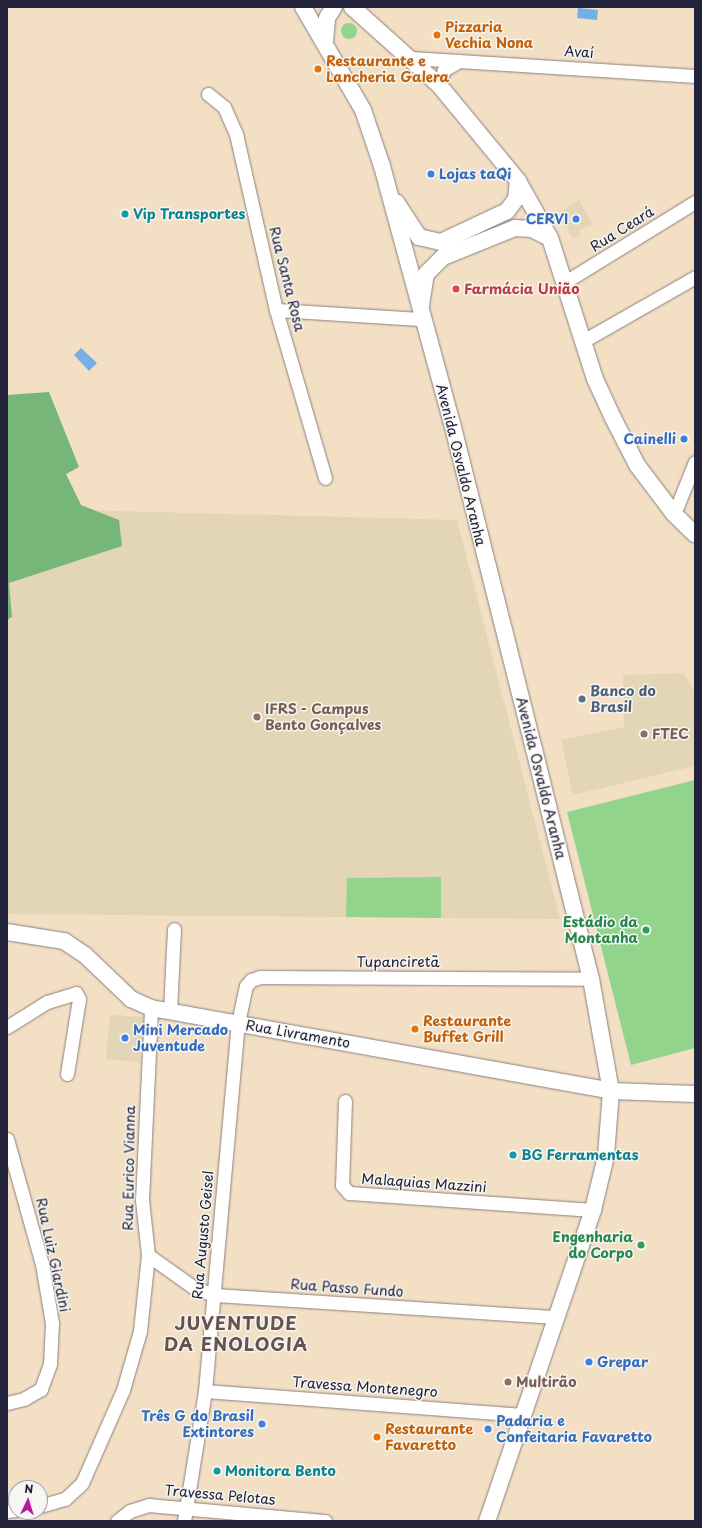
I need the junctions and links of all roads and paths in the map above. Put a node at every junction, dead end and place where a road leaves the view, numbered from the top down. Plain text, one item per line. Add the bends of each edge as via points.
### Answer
1 (303, 7) edge
2 (334, 7) edge
3 (352, 7) edge
4 (326, 42) junction
5 (411, 58) junction
6 (461, 60) junction
7 (695, 76) edge
8 (439, 85) junction
9 (208, 94) dead end
10 (518, 181) junction
11 (388, 189) junction
12 (695, 202) edge
13 (550, 238) junction
14 (695, 277) edge
15 (565, 282) junction
16 (276, 310) junction
17 (420, 316) junction
18 (583, 341) junction
19 (695, 462) edge
20 (325, 478) dead end
21 (674, 514) junction
22 (695, 534) edge
23 (174, 929) dead end
24 (7, 932) edge
25 (591, 979) junction
26 (152, 1008) junction
27 (170, 1011) junction
28 (238, 1023) junction
29 (7, 1027) edge
30 (67, 1074) dead end
31 (611, 1091) junction
32 (695, 1094) edge
33 (345, 1102) dead end
34 (7, 1139) edge
35 (593, 1210) junction
36 (148, 1255) junction
37 (214, 1295) junction
38 (557, 1317) junction
39 (205, 1391) junction
40 (7, 1403) edge
41 (523, 1415) junction
42 (48, 1504) edge
43 (186, 1506) junction
44 (117, 1521) edge
45 (184, 1521) edge
46 (325, 1521) edge
47 (487, 1521) edge

1 - 4 main road, Avenida Osvaldo Aranha
2 - 4 main road via 328,18
3 - 5 main road
4 - 11 main road, Avenida Osvaldo Aranha via 363,110
5 - 6 street, Avaí
5 - 8 main road
6 - 7 street, Avaí
6 - 8 street via 444,70
8 - 10 main road
9 - 16 street, Rua Santa Rosa via 224,107 236,134
10 - 11 main road via 516,199 508,211 435,243 419,237
10 - 13 main road
11 - 17 main road, Avenida Osvaldo Aranha
12 - 15 street, Rua Ceará
13 - 15 main road
13 - 17 main road via 532,229 515,228 443,258 426,274
14 - 18 street
15 - 18 main road
16 - 17 street
16 - 20 street, Rua Santa Rosa
17 - 25 main road, Avenida Osvaldo Aranha via 452,424
18 - 21 main road via 595,380 637,465
19 - 21 street
21 - 22 main road
23 - 27 street
24 - 26 main road, Rua Livramento via 64,941 85,955 131,999
25 - 28 street, Tupanciretã via 260,977 246,986
25 - 31 main road, Avenida Osvaldo Aranha
26 - 27 main road, Rua Livramento
26 - 36 street, Rua Eurico Vianna via 142,1200
27 - 28 main road, Rua Livramento
28 - 31 main road, Rua Livramento
28 - 37 street, Rua Augusto Geisel
29 - 30 street via 47,1002 76,993 78,1006
31 - 32 main road, Rua Livramento
31 - 35 main road, Avenida Osvaldo Aranha via 606,1156
33 - 35 street, Malaquias Mazzini via 342,1185 349,1193
34 - 40 street, Rua Luiz Giardini via 42,1264 52,1323 50,1364 41,1389 24,1399
35 - 38 main road, Avenida Osvaldo Aranha
36 - 37 street, Rua Passo Fundo via 193,1287
36 - 42 street, Rua Eurico Vianna via 140,1331 131,1367 110,1420 77,1490 65,1499
37 - 38 street, Rua Passo Fundo
37 - 39 street, Rua Augusto Geisel
38 - 41 main road, Avenida Osvaldo Aranha
39 - 41 street, Travessa Montenegro
39 - 43 street, Rua Augusto Geisel
41 - 47 main road, Avenida Osvaldo Aranha
43 - 44 street, Travessa Pelotas via 143,1506
43 - 45 street, Rua Augusto Geisel
43 - 46 street, Travessa Pelotas

